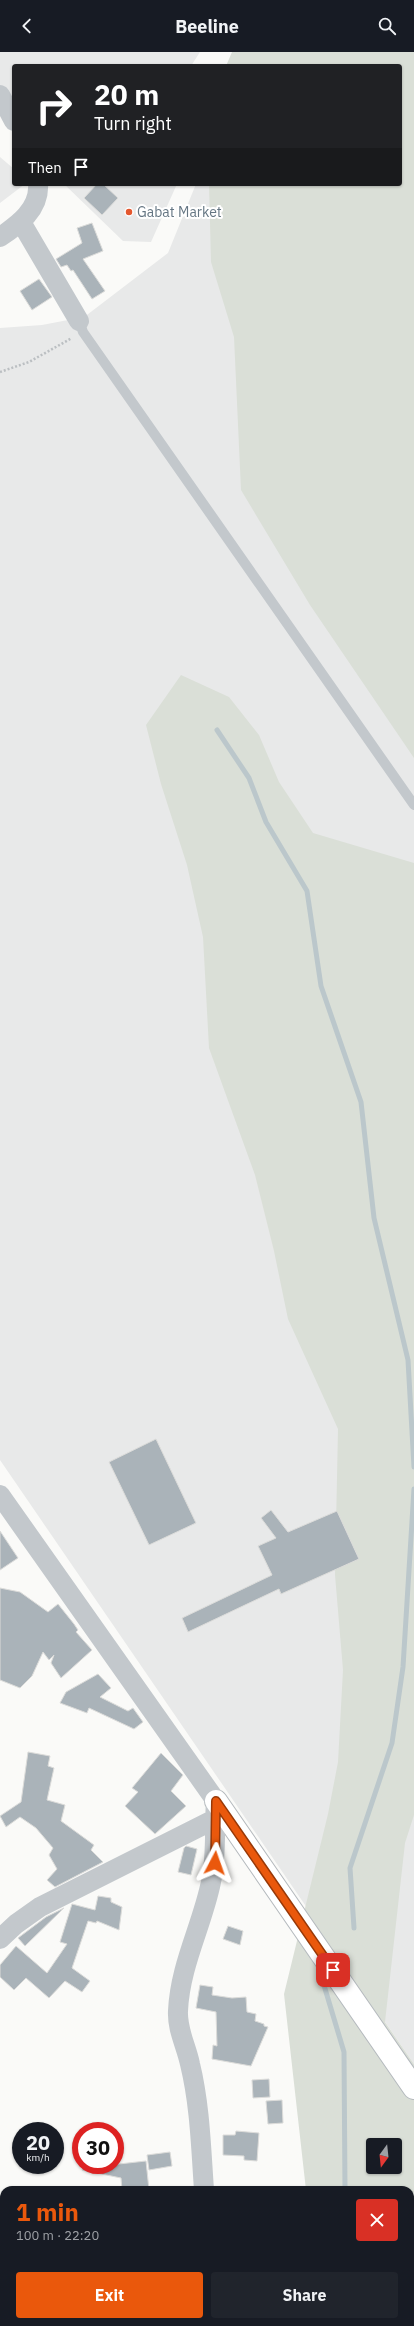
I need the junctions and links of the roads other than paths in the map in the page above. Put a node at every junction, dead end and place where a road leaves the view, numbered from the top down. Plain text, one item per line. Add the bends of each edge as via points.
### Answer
1 (0, 94) edge
2 (12, 117) edge
3 (38, 186) edge
4 (21, 222) junction
5 (0, 237) edge
6 (81, 327) joint
7 (414, 805) edge
8 (0, 1495) edge
9 (215, 1810) junction
10 (0, 1939) edge
11 (414, 2088) edge
12 (204, 2186) edge

1 - 2 street
3 - 4 street via 32,210
4 - 5 street
4 - 6 street
6 - 7 lane
8 - 9 street
9 - 10 street via 40,1906
9 - 11 main road
9 - 12 street via 216,1837 211,1884 187,1955 178,2011 178,2030 190,2063 199,2120

